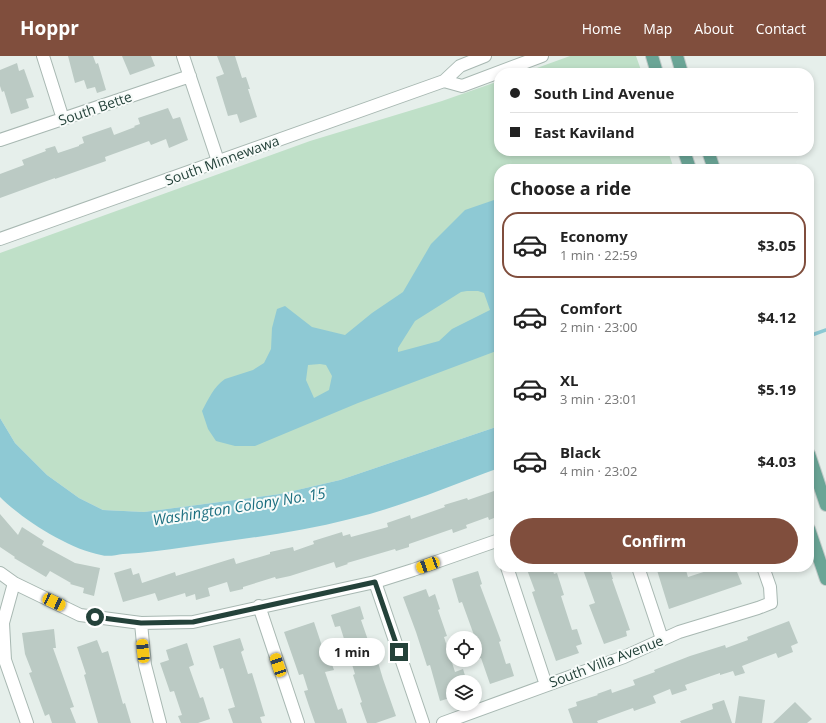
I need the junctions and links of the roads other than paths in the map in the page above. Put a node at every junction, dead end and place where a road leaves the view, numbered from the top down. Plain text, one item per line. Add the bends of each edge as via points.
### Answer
1 (43, 56) edge
2 (183, 56) edge
3 (485, 56) edge
4 (542, 56) edge
5 (652, 56) edge
6 (677, 56) edge
7 (510, 68) edge
8 (656, 68) edge
9 (681, 68) edge
10 (494, 74) edge
11 (190, 76) junction
12 (444, 81) junction
13 (63, 119) junction
14 (0, 140) edge
15 (218, 161) junction
16 (0, 239) edge
17 (814, 469) edge
18 (826, 505) edge
19 (494, 543) edge
20 (814, 544) edge
21 (509, 572) edge
22 (640, 572) edge
23 (764, 572) edge
24 (0, 573) edge
25 (826, 579) edge
26 (375, 582) junction
27 (14, 583) junction
28 (259, 606) junction
29 (141, 623) junction
30 (662, 640) junction
31 (546, 684) junction
32 (459, 720) edge
33 (27, 723) edge
34 (160, 723) edge
35 (298, 723) edge
36 (423, 723) edge
37 (443, 723) edge

1 - 13 street
2 - 11 street
3 - 12 street, South Minnewawa via 460,66
4 - 7 street
5 - 8 main road
6 - 9 main road
10 - 12 street via 462,86
11 - 13 street, South Bette
11 - 15 street
12 - 15 street, South Minnewawa
13 - 14 street, South Bette
15 - 16 street, South Minnewawa
17 - 18 main road
19 - 26 street
20 - 25 main road
21 - 31 street
22 - 30 street
23 - 30 street, South Villa Avenue via 770,587 771,602
24 - 27 street
26 - 28 street
26 - 36 street
27 - 29 street via 80,615
27 - 33 street via 3,623 5,660
28 - 29 street via 193,622
28 - 35 street
29 - 34 street via 145,665
30 - 31 street, South Villa Avenue via 624,657
31 - 32 street, South Villa Avenue
32 - 37 street, South Villa Avenue

